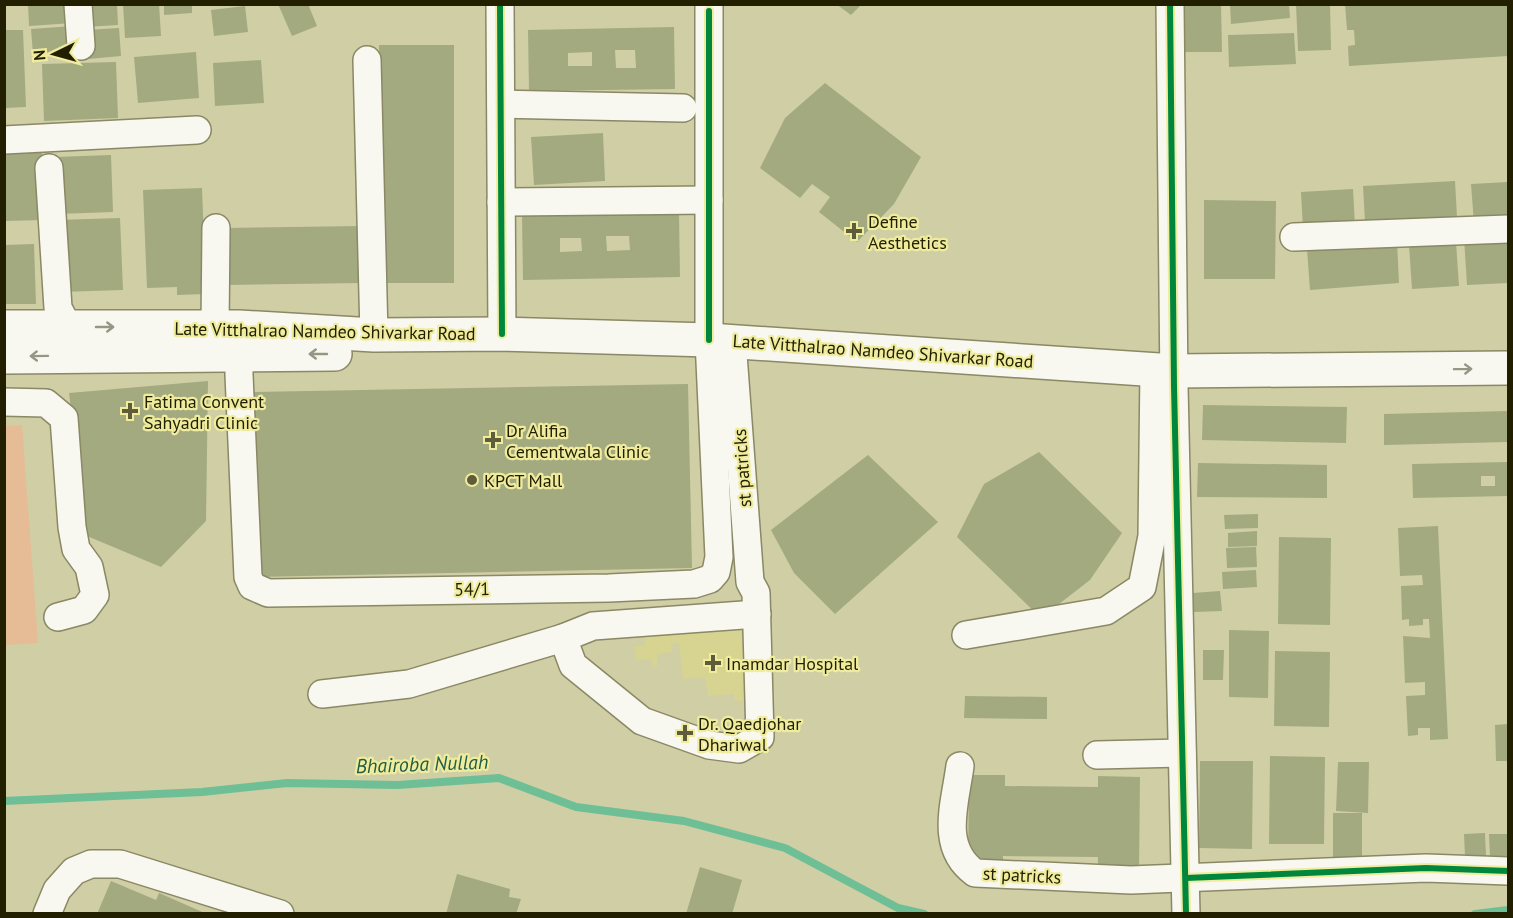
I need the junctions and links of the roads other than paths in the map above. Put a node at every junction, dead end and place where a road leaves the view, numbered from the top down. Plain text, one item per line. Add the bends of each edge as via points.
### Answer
1 (78, 4) edge
2 (501, 4) edge
3 (1170, 4) edge
4 (709, 8) edge
5 (81, 46) dead end
6 (367, 60) dead end
7 (501, 104) junction
8 (683, 108) dead end
9 (197, 130) dead end
10 (4, 140) edge
11 (49, 168) dead end
12 (709, 200) junction
13 (501, 202) junction
14 (216, 228) dead end
15 (1509, 229) edge
16 (1294, 237) dead end
17 (4, 327) edge
18 (68, 327) junction
19 (502, 334) junction
20 (374, 335) junction
21 (231, 336) junction
22 (722, 350) junction
23 (4, 357) edge
24 (1509, 368) edge
25 (1163, 377) junction
26 (1509, 391) edge
27 (4, 402) edge
28 (756, 604) junction
29 (58, 617) dead end
30 (966, 635) dead end
31 (563, 638) junction
32 (322, 694) dead end
33 (1182, 753) junction
34 (1097, 755) dead end
35 (960, 766) dead end
36 (1509, 871) edge
37 (1186, 878) junction
38 (1186, 913) edge
39 (47, 914) edge
40 (280, 914) edge

1 - 5 street
2 - 7 street
3 - 25 street
4 - 12 street
6 - 20 street
7 - 8 street
7 - 13 street
9 - 10 street
11 - 18 street via 58,308
12 - 13 street
12 - 22 street
13 - 19 street
14 - 21 street
15 - 16 street
17 - 18 main road, Late Vitthalrao Namdeo Shivarkar Road
18 -> 21 main road, Late Vitthalrao Namdeo Shivarkar Road
19 - 20 main road, Late Vitthalrao Namdeo Shivarkar Road
19 - 22 main road, Late Vitthalrao Namdeo Shivarkar Road
20 - 21 main road, Late Vitthalrao Namdeo Shivarkar Road
22 -> 21 main road, Late Vitthalrao Namdeo Shivarkar Road
21 - 22 street, 54/1 via 248,578 258,590 268,592 609,588 694,584 710,579 719,557
21 -> 23 main road, Late Vitthalrao Namdeo Shivarkar Road
22 - 25 main road, Late Vitthalrao Namdeo Shivarkar Road
22 - 28 street, st patricks via 750,582
25 -> 24 main road, Late Vitthalrao Namdeo Shivarkar Road
25 - 26 main road, Late Vitthalrao Namdeo Shivarkar Road
25 - 30 street via 1152,536 1142,587 1106,611
25 - 33 street
27 - 29 street via 46,403 64,418 76,549 89,567 95,595 84,610
28 - 31 street via 593,626
28 - 31 street, st patricks via 760,737 739,749 710,745 642,721 573,665
31 - 32 street via 409,684
33 - 34 street
33 - 37 street
35 - 37 street, st patricks via 951,837 962,864 975,873 1131,880
36 - 37 street, st patricks via 1426,868
37 - 38 street
39 - 40 street via 57,890 74,871 92,864 120,864

